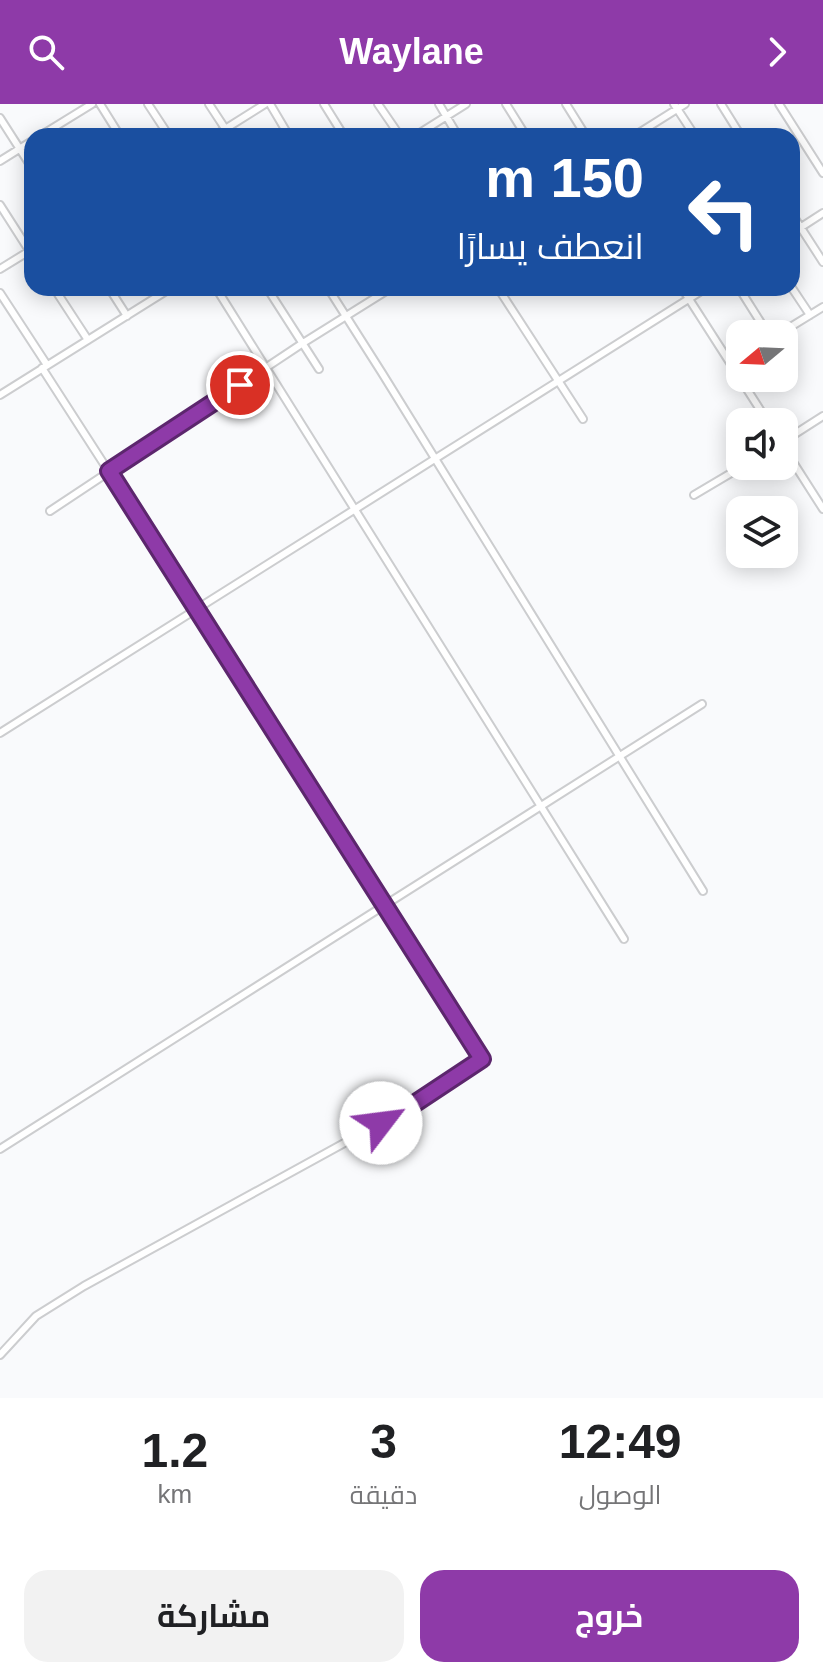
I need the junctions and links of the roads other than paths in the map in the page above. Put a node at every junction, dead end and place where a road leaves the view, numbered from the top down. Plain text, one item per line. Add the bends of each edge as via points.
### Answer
1 (92, 104) edge
2 (100, 104) edge
3 (148, 104) edge
4 (209, 104) edge
5 (268, 104) edge
6 (324, 104) edge
7 (378, 104) edge
8 (439, 104) edge
9 (466, 104) edge
10 (506, 104) edge
11 (566, 104) edge
12 (685, 104) edge
13 (721, 104) edge
14 (779, 104) edge
15 (676, 106) edge
16 (447, 116) junction
17 (0, 118) edge
18 (53, 128) edge
19 (115, 128) edge
20 (164, 128) edge
21 (225, 128) edge
22 (234, 128) edge
23 (284, 128) edge
24 (339, 128) edge
25 (394, 128) edge
26 (428, 128) edge
27 (454, 128) edge
28 (521, 128) edge
29 (581, 128) edge
30 (647, 128) edge
31 (690, 128) edge
32 (736, 128) edge
33 (794, 128) edge
34 (800, 137) edge
35 (24, 146) edge
36 (20, 149) junction
37 (24, 155) edge
38 (0, 161) edge
39 (823, 173) edge
40 (0, 205) edge
41 (823, 213) edge
42 (801, 227) joint
43 (24, 241) edge
44 (24, 256) edge
45 (823, 262) edge
46 (0, 269) edge
47 (0, 293) edge
48 (59, 296) edge
49 (114, 296) edge
50 (153, 296) edge
51 (221, 296) edge
52 (272, 296) edge
53 (333, 296) edge
54 (378, 296) edge
55 (503, 296) edge
56 (692, 296) edge
57 (744, 296) edge
58 (797, 296) edge
59 (689, 298) junction
60 (823, 307) edge
61 (810, 315) junction
62 (127, 316) junction
63 (346, 316) junction
64 (759, 320) edge
65 (798, 322) edge
66 (88, 340) junction
67 (303, 343) junction
68 (726, 356) edge
69 (45, 367) junction
70 (266, 368) junction
71 (319, 369) dead end
72 (558, 381) junction
73 (0, 382) edge
74 (3, 393) edge
75 (823, 416) edge
76 (583, 419) dead end
77 (798, 432) edge
78 (436, 459) junction
79 (798, 470) edge
80 (109, 471) junction
81 (726, 476) edge
82 (694, 495) dead end
83 (355, 509) junction
84 (823, 509) edge
85 (50, 511) dead end
86 (198, 609) junction
87 (702, 704) dead end
88 (0, 733) edge
89 (619, 756) junction
90 (541, 806) junction
91 (703, 891) dead end
92 (385, 905) junction
93 (624, 939) dead end
94 (0, 1149) edge
95 (0, 1355) edge

1 - 18 street
2 - 19 street
3 - 20 street
4 - 21 street
5 - 22 street
5 - 23 street
6 - 24 street
7 - 25 street
8 - 16 street
9 - 16 street
10 - 28 street
11 - 29 street
12 - 15 street
13 - 32 street
14 - 33 street
15 - 30 street
15 - 31 street
16 - 26 street
16 - 27 street
17 - 36 street
34 - 39 street
35 - 36 street
36 - 37 street
36 - 38 street
40 - 43 street
41 - 42 street
42 - 45 street
44 - 46 street
47 - 69 street
48 - 66 street
49 - 62 street
50 - 62 street
51 - 70 street
52 - 67 street
53 - 63 street
54 - 63 street
55 - 72 street
56 - 59 street
57 - 64 street
58 - 61 street
59 - 68 street
59 - 72 street
60 - 61 street
61 - 65 street
62 - 66 street
63 - 67 street
63 - 78 street
66 - 69 street
67 - 70 street
67 - 71 street
69 - 74 street
69 - 80 street
70 - 80 street
70 - 83 street
72 - 76 street
72 - 78 street
73 - 74 street
75 - 77 street
78 - 83 street
78 - 89 street
79 - 84 street
80 - 85 street
80 - 86 street
81 - 82 street
83 - 86 street
83 - 90 street
86 - 88 street
86 - 92 street
87 - 89 street
89 - 90 street
89 - 91 street
90 - 92 street
90 - 93 street
92 - 94 street
92 - 95 street via 482,1059 408,1108 84,1286 36,1316

